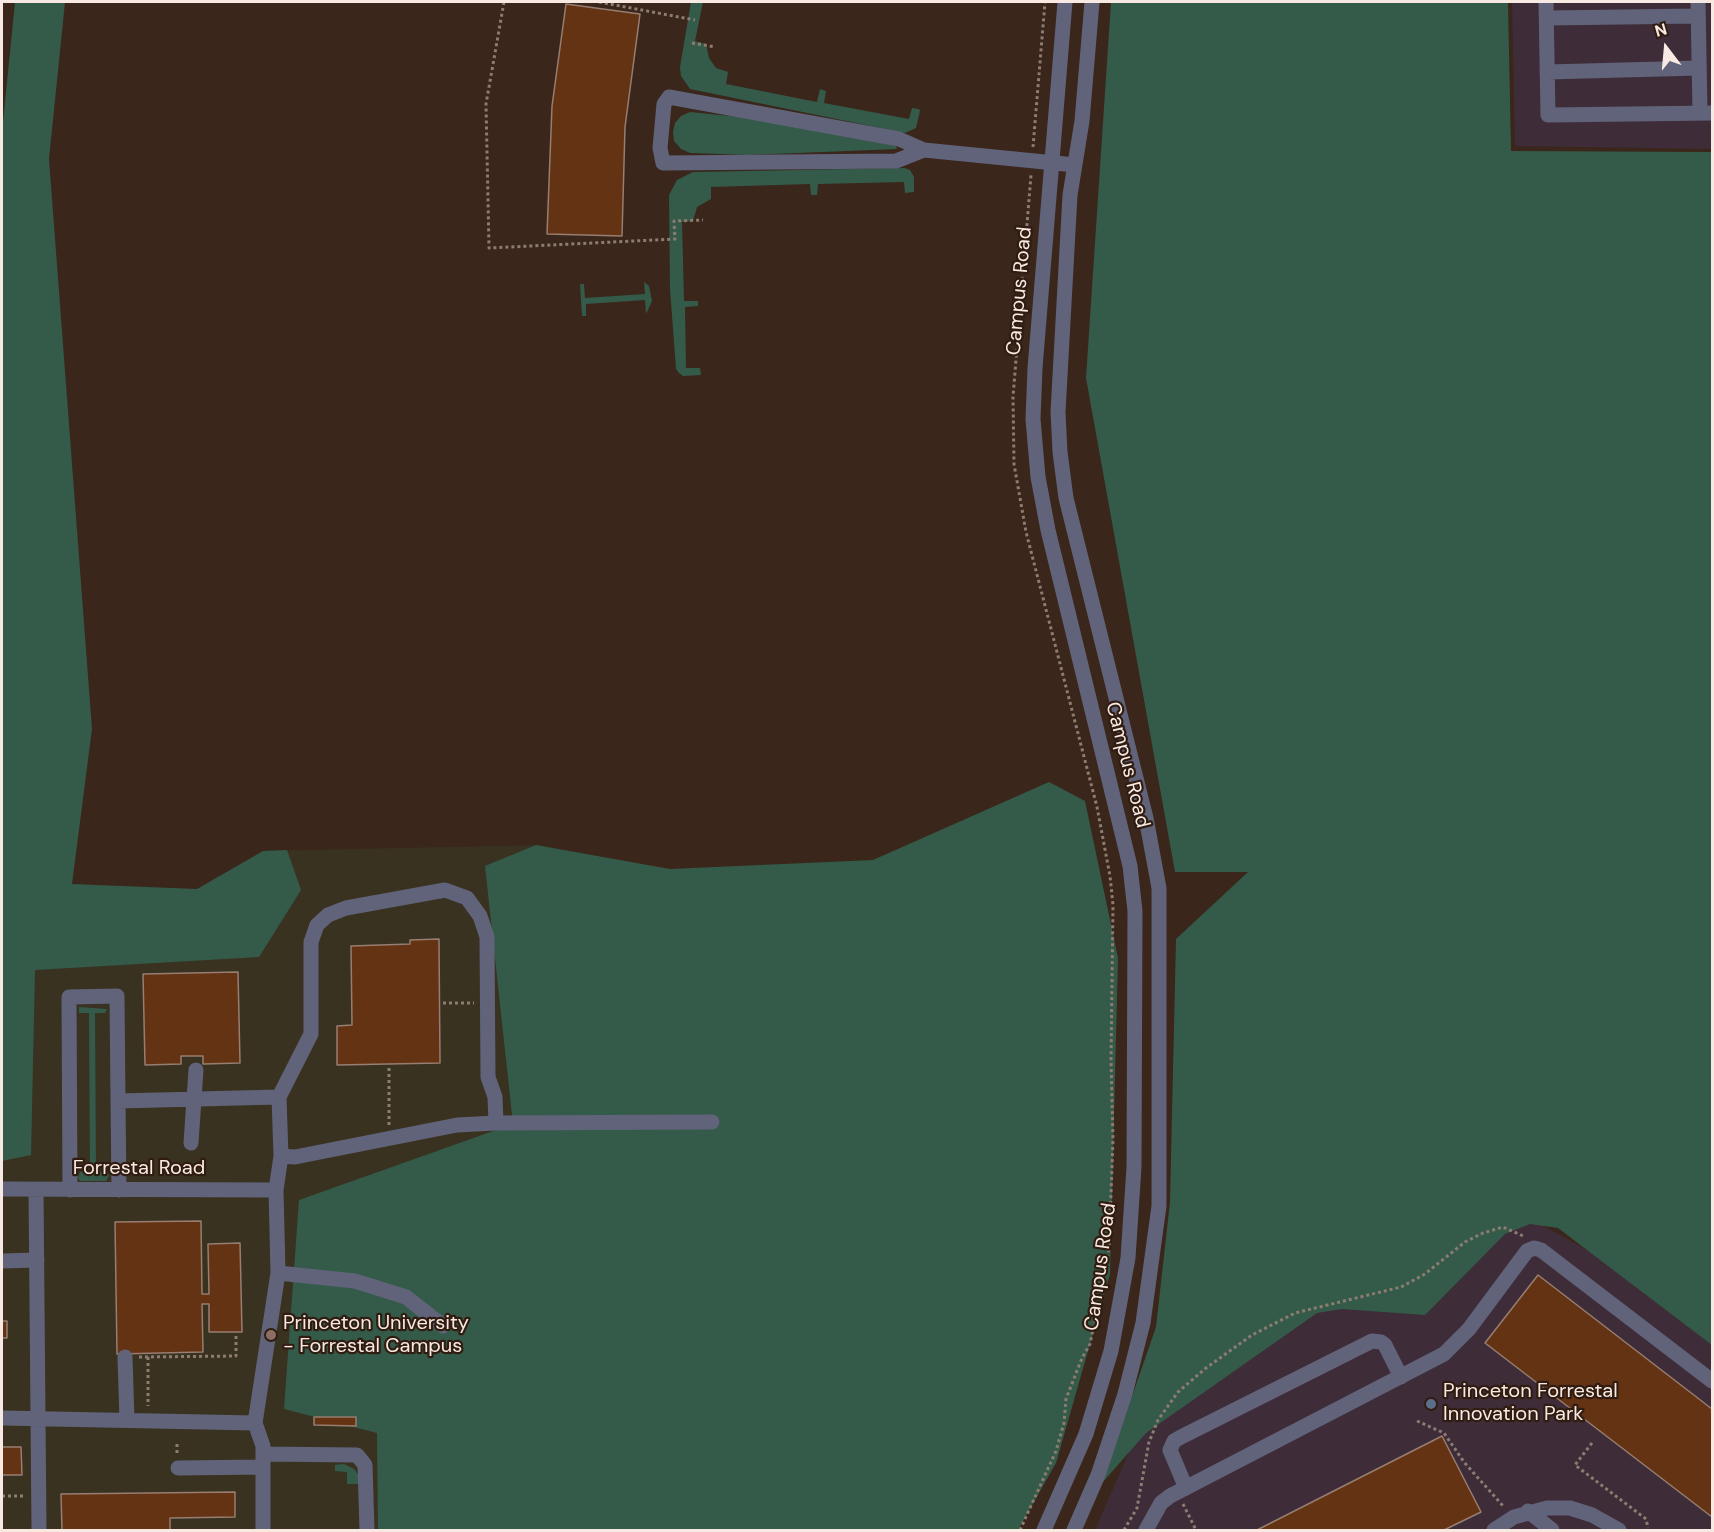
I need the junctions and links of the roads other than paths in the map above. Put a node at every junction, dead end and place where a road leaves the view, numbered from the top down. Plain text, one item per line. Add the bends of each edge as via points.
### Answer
1 (1065, 2) edge
2 (1092, 2) edge
3 (1546, 2) edge
4 (1698, 9) edge
5 (1546, 18) junction
6 (1699, 68) junction
7 (1547, 72) junction
8 (1706, 113) edge
9 (924, 150) junction
10 (1052, 162) junction
11 (1075, 165) junction
12 (196, 1070) dead end
13 (279, 1097) junction
14 (194, 1099) junction
15 (118, 1101) junction
16 (712, 1122) dead end
17 (496, 1123) junction
18 (191, 1143) dead end
19 (281, 1156) junction
20 (2, 1189) edge
21 (36, 1190) junction
22 (70, 1190) junction
23 (119, 1190) junction
24 (276, 1190) junction
25 (37, 1260) junction
26 (2, 1261) edge
27 (278, 1273) junction
28 (443, 1326) dead end
29 (125, 1357) road end
30 (1401, 1377) junction
31 (1713, 1381) edge
32 (2, 1418) edge
33 (38, 1419) junction
34 (127, 1420) junction
35 (255, 1423) junction
36 (263, 1461) junction
37 (178, 1468) dead end
38 (1186, 1488) junction
39 (1528, 1511) junction
40 (39, 1530) edge
41 (263, 1530) edge
42 (367, 1530) edge
43 (1044, 1530) edge
44 (1074, 1530) edge
45 (1146, 1530) edge
46 (1494, 1530) edge
47 (1552, 1530) edge
48 (1619, 1530) edge

1 - 10 street, Campus Road
2 - 11 street, Campus Road
3 - 5 street
4 - 5 street
4 - 6 street
5 - 7 street
6 - 7 street
6 - 8 street
7 - 8 street via 1548,115
9 - 9 street via 899,138 669,97 663,104 663,163 896,161
9 - 10 street
10 - 11 street
10 - 43 street, Campus Road via 1033,419 1038,477 1050,541 1130,866 1135,911 1134,1167 1128,1258 1111,1350 1086,1434
11 - 44 street, Campus Road via 1058,412 1060,452 1066,498 1153,849 1161,922 1159,1206 1155,1249 1143,1323 1125,1394 1098,1475
12 - 14 street
13 - 14 street
13 - 17 street via 311,1034 311,942 317,925 328,915 346,908 445,890 467,898 480,916 487,938 488,1077 495,1097
13 - 19 street
14 - 15 street
14 - 18 street
15 - 22 street via 117,996 69,997
15 - 23 street
16 - 17 street
17 - 19 street via 457,1125 295,1157
19 - 24 street
20 - 21 street, Forrestal Road
21 - 22 street, Forrestal Road
21 - 25 street
22 - 23 street, Forrestal Road
23 - 24 street, Forrestal Road
24 - 27 street
25 - 26 street
25 - 33 street
27 - 28 street via 355,1281 395,1293
27 - 35 street
29 - 34 street
30 - 31 street via 1452,1348 1527,1251 1534,1248
30 - 38 street
30 - 38 street via 1384,1345 1372,1341 1181,1437 1170,1450
32 - 33 street
33 - 34 street
33 - 40 street
34 - 35 street
35 - 36 street
36 - 37 street
36 - 41 street
36 - 42 street via 357,1455 365,1465
38 - 45 street via 1161,1503
39 - 46 street
39 - 47 street
39 - 48 street via 1570,1508

